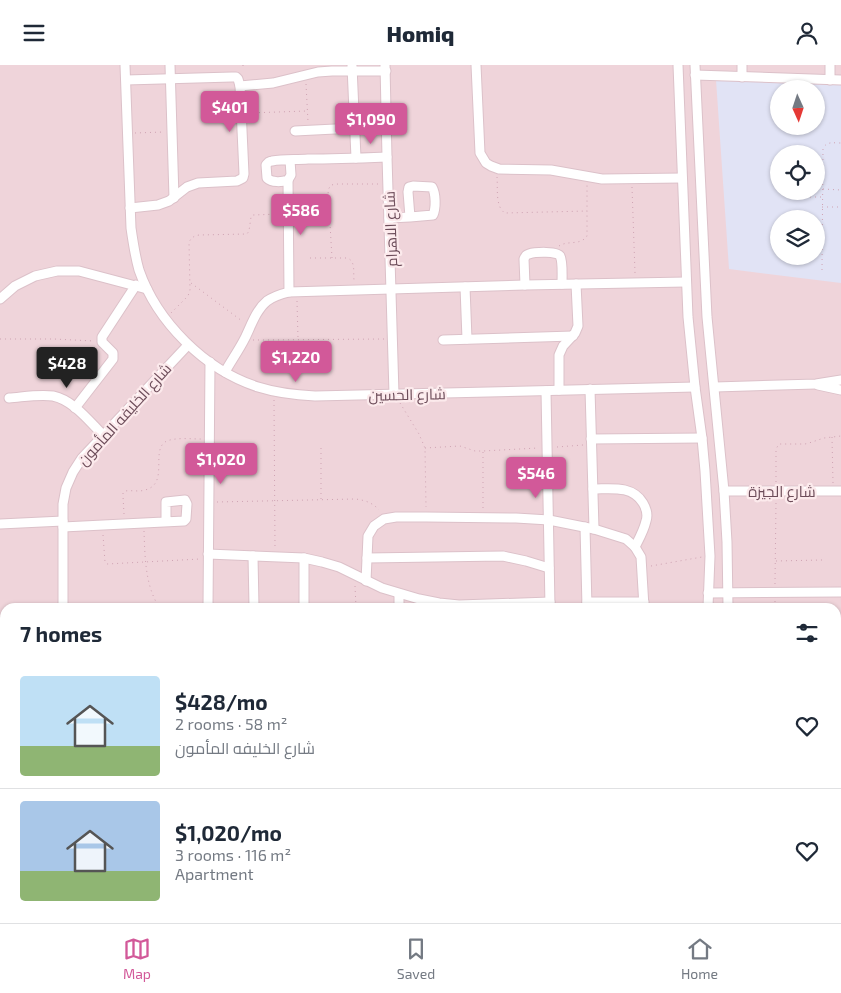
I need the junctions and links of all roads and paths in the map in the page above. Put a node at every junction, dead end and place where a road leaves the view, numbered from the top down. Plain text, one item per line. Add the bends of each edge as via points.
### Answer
1 (125, 65) edge
2 (170, 65) edge
3 (476, 65) edge
4 (678, 65) edge
5 (695, 65) edge
6 (742, 65) edge
7 (830, 65) edge
8 (352, 68) edge
9 (385, 68) edge
10 (305, 75) junction
11 (695, 75) junction
12 (742, 77) junction
13 (171, 78) junction
14 (126, 80) junction
15 (830, 80) junction
16 (841, 80) edge
17 (240, 86) junction
18 (680, 95) junction
19 (696, 95) junction
20 (307, 111) junction
21 (241, 113) junction
22 (355, 128) junction
23 (172, 131) junction
24 (295, 131) dead end
25 (308, 131) junction
26 (127, 133) junction
27 (841, 143) edge
28 (825, 146) edge
29 (387, 157) junction
30 (356, 158) junction
31 (290, 160) junction
32 (496, 168) junction
33 (587, 177) junction
34 (682, 178) junction
35 (632, 179) junction
36 (288, 180) junction
37 (388, 185) junction
38 (825, 189) edge
39 (841, 190) edge
40 (174, 198) junction
41 (822, 200) edge
42 (130, 207) junction
43 (822, 207) junction
44 (841, 207) edge
45 (587, 211) junction
46 (288, 213) junction
47 (410, 217) dead end
48 (389, 218) junction
49 (558, 254) junction
50 (332, 258) junction
51 (310, 259) dead end
52 (822, 270) dead end
53 (686, 282) junction
54 (190, 283) junction
55 (635, 283) junction
56 (562, 284) junction
57 (576, 284) junction
58 (136, 285) junction
59 (525, 285) junction
60 (465, 287) junction
61 (147, 289) junction
62 (392, 290) junction
63 (354, 291) junction
64 (293, 292) junction
65 (0, 299) edge
66 (165, 319) junction
67 (250, 327) junction
68 (572, 336) junction
69 (0, 339) edge
70 (392, 339) junction
71 (467, 339) junction
72 (298, 340) junction
73 (443, 340) dead end
74 (244, 341) junction
75 (102, 342) junction
76 (188, 345) junction
77 (210, 362) junction
78 (224, 372) junction
79 (841, 379) edge
80 (816, 384) junction
81 (695, 387) junction
82 (715, 387) junction
83 (590, 389) junction
84 (559, 390) junction
85 (841, 390) edge
86 (546, 391) junction
87 (274, 392) junction
88 (394, 394) junction
89 (9, 398) dead end
90 (75, 408) junction
91 (103, 435) junction
92 (832, 436) junction
93 (841, 436) edge
94 (702, 438) junction
95 (209, 439) junction
96 (592, 442) junction
97 (321, 448) dead end
98 (425, 448) junction
99 (547, 448) junction
100 (483, 451) junction
101 (593, 489) junction
102 (724, 491) junction
103 (776, 491) junction
104 (837, 491) edge
105 (321, 500) junction
106 (275, 501) junction
107 (209, 502) junction
108 (426, 517) junction
109 (483, 518) junction
110 (384, 519) junction
111 (548, 520) junction
112 (166, 522) junction
113 (144, 523) junction
114 (0, 524) edge
115 (63, 524) junction
116 (124, 524) junction
117 (102, 525) junction
118 (589, 528) junction
119 (635, 547) junction
120 (710, 555) junction
121 (208, 556) junction
122 (253, 556) junction
123 (275, 557) junction
124 (304, 558) junction
125 (367, 558) junction
126 (822, 560) dead end
127 (775, 561) junction
128 (145, 562) junction
129 (549, 567) junction
130 (642, 568) junction
131 (355, 575) junction
132 (366, 581) junction
133 (841, 592) edge
134 (708, 593) junction
135 (728, 593) junction
136 (775, 593) junction
137 (399, 594) junction
138 (63, 603) edge
139 (157, 603) edge
140 (208, 603) edge
141 (254, 603) edge
142 (304, 603) edge
143 (356, 603) edge
144 (399, 603) edge
145 (441, 603) edge
146 (550, 603) edge
147 (587, 603) edge
148 (644, 603) edge
149 (708, 603) edge
150 (728, 603) edge
151 (775, 603) edge

1 - 14 street, شارع الحسين
2 - 13 street
3 - 32 street via 480,153 486,163
4 - 18 street
5 - 11 street
6 - 12 street
7 - 15 street
8 - 9 street
8 - 10 street
8 - 22 street
9 - 29 street, شارع الاهرام
10 - 17 street via 273,83
10 - 20 path
11 - 12 street
11 - 19 street
12 - 15 street
13 - 14 street
13 - 17 street via 236,77
13 - 23 street
14 - 26 street, شارع الحسين
15 - 16 street
17 - 21 street
18 - 19 street
18 - 34 street
19 - 82 street via 707,317
20 - 21 path
20 - 25 path
21 - 40 street via 243,178 198,183
22 - 25 street
22 - 30 street
23 - 26 path
23 - 40 street
24 - 25 street
26 - 42 street, شارع الحسين
27 - 28 path
29 - 30 street
29 - 37 street, شارع الاهرام
30 - 31 street
31 - 36 street
31 - 36 street via 271,161 266,165 269,180
32 - 33 street via 551,170
32 - 45 path via 502,212
33 - 35 street
33 - 45 path
34 - 35 street
34 - 53 street
35 - 55 path
36 - 46 street
37 - 48 street, شارع الاهرام
37 - 50 path via 331,185 328,190
38 - 39 path
40 - 42 street via 158,205
41 - 43 path
42 - 61 street, شارع الحسين via 134,249
43 - 44 path
43 - 52 path
45 - 49 path via 586,239 560,244
46 - 54 path via 253,215 247,233 195,235 190,242
46 - 64 street
47 - 48 street
48 - 62 street, شارع الاهرام
49 - 56 street via 561,257
49 - 59 street via 531,253 525,256
50 - 51 path
50 - 63 path via 352,261
53 - 55 street
53 - 81 street
54 - 66 path via 188,296
54 - 67 path
55 - 57 street
56 - 57 street
56 - 59 street
57 - 68 street via 578,322
58 - 61 street
58 - 65 street via 79,271 57,271 35,276 15,286
58 - 75 street via 104,332
59 - 60 street
60 - 62 street
60 - 71 street
61 - 66 street, شارع الحسين
62 - 63 street
62 - 70 street, شارع الاهرام
63 - 64 street
64 - 67 street via 267,302
64 - 72 path
66 - 76 street, شارع الحسين
67 - 74 street
68 - 71 street
68 - 84 street via 559,355
69 - 75 path
70 - 72 path
70 - 88 street, شارع الاهرام
71 - 73 street
72 - 74 path
74 - 78 street
75 - 90 street via 113,353 114,359
76 - 77 street, شارع الحسين
76 - 91 street, شارع الخليفه المأمون
77 - 78 street, شارع الحسين
77 - 95 street
78 - 87 street, شارع الحسين
79 - 80 street
80 - 82 street
80 - 85 street
81 - 83 street, شارع الحسين
81 - 94 street
82 - 102 street
83 - 84 street, شارع الحسين
83 - 96 street
84 - 86 street, شارع الحسين
86 - 88 street, شارع الحسين
86 - 99 street
87 - 88 street, شارع الحسين via 315,396
87 - 106 path
88 - 98 path
89 - 90 street via 53,397
90 - 91 street
91 - 115 street, شارع الخليفه المأمون via 82,458 66,488
92 - 93 path
92 - 103 path via 809,443 779,443 776,449
92 - 104 path
94 - 96 street
94 - 120 street
95 - 107 street
95 - 116 path via 166,441 161,447 155,483 146,490 123,493
96 - 99 path
96 - 101 street
97 - 105 path
98 - 100 path via 460,446
98 - 108 path
99 - 100 path
99 - 111 street
100 - 109 path
101 - 118 street
101 - 119 street via 626,490 642,502 647,515
102 - 103 street, شارع الجيزة
102 - 135 street
103 - 104 street, شارع الجيزة
103 - 127 path
105 - 106 path
105 - 110 path via 370,502
106 - 107 path
106 - 123 path
107 - 121 street
108 - 109 street
108 - 110 street
109 - 111 street
110 - 125 street via 374,525 368,536
111 - 118 street
111 - 129 street
112 - 112 street via 186,519 185,500 166,502
112 - 113 street
113 - 116 street
113 - 128 path
114 - 115 street
115 - 117 street
115 - 138 street, شارع الخليفه المأمون
116 - 117 street
117 - 128 path via 107,564
118 - 119 street via 626,539
118 - 147 street
119 - 130 street via 641,557
120 - 130 path
120 - 134 street
121 - 122 street
121 - 128 path
121 - 140 street
122 - 123 street
122 - 141 street
123 - 124 street
124 - 131 street via 339,567
124 - 142 street
125 - 129 street via 503,556
125 - 132 street
126 - 127 path
127 - 136 path
128 - 139 path
129 - 146 street
130 - 148 street
131 - 132 street
131 - 143 path
132 - 137 street
133 - 136 street
134 - 135 street
134 - 149 street
135 - 136 street
135 - 150 street
136 - 151 path
137 - 144 street
137 - 145 street

